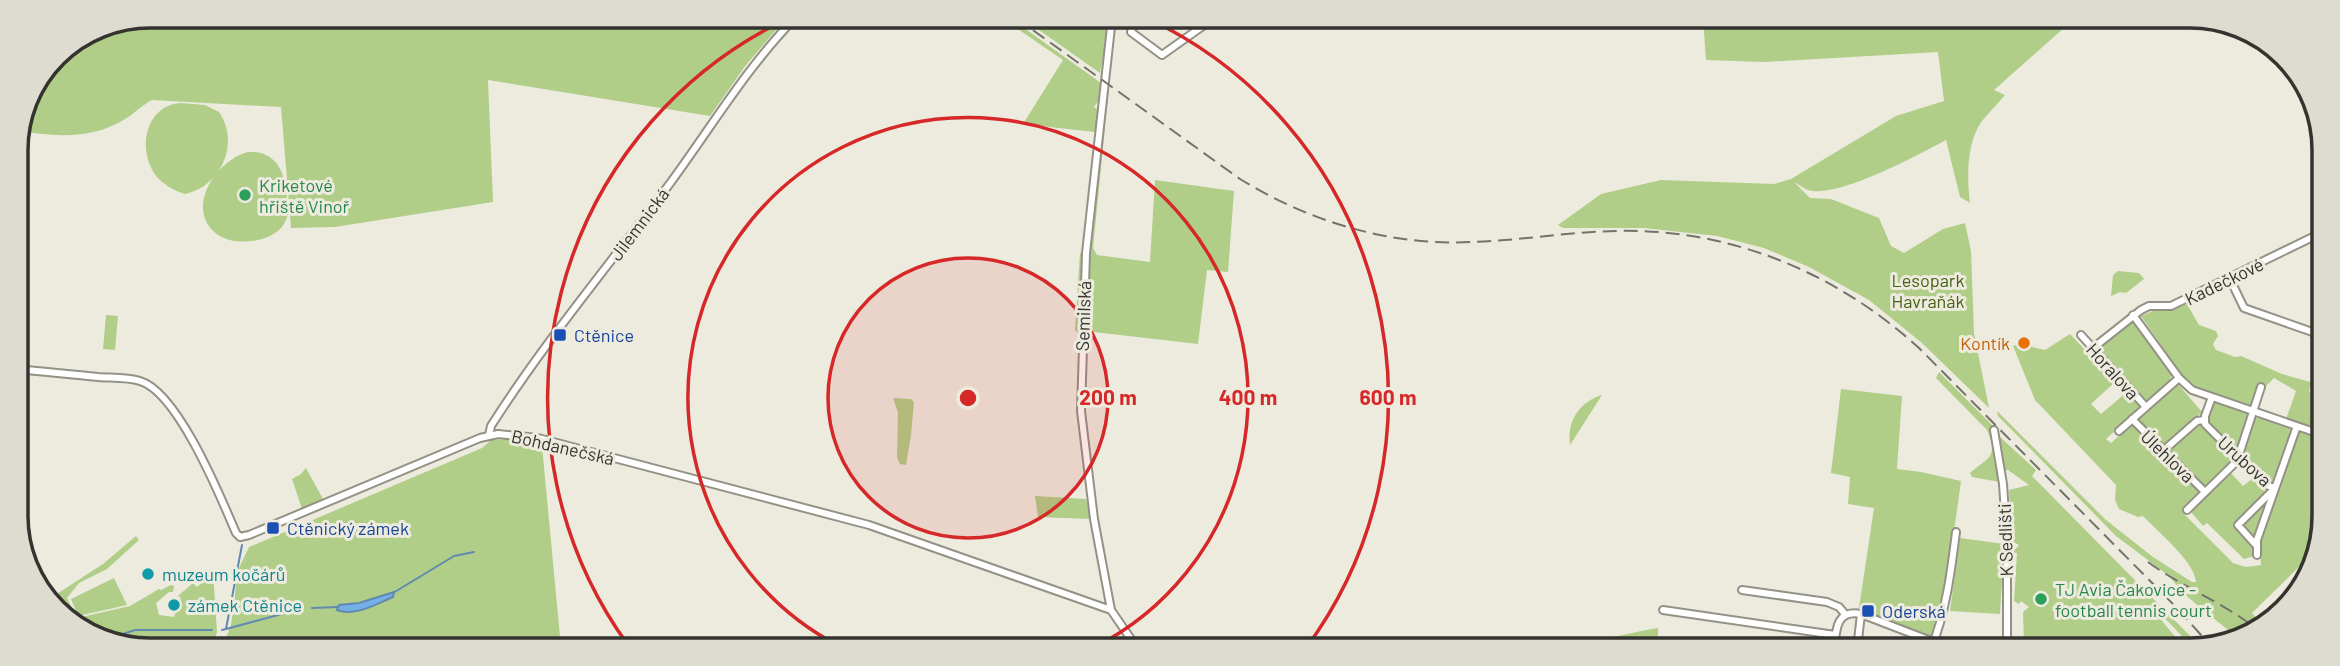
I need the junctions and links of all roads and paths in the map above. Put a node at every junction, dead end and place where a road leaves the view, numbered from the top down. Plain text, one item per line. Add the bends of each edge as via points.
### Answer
1 (786, 28) edge
2 (1110, 28) edge
3 (1132, 28) edge
4 (1200, 28) edge
5 (2312, 239) edge
6 (2230, 279) junction
7 (2133, 315) junction
8 (2312, 332) edge
9 (2081, 335) dead end
10 (2093, 348) junction
11 (28, 370) edge
12 (2179, 378) junction
13 (2261, 387) dead end
14 (2212, 397) junction
15 (2146, 407) junction
16 (2253, 411) junction
17 (2132, 419) junction
18 (2204, 420) junction
19 (2297, 426) junction
20 (1994, 430) dead end
21 (2119, 431) dead end
22 (2312, 431) edge
23 (489, 435) junction
24 (2163, 451) junction
25 (2238, 457) junction
26 (2275, 488) junction
27 (2205, 492) junction
28 (2187, 510) dead end
29 (1956, 532) dead end
30 (2255, 544) junction
31 (2257, 555) dead end
32 (1742, 590) dead end
33 (1111, 610) junction
34 (1663, 610) dead end
35 (1845, 614) junction
36 (1861, 614) junction
37 (1835, 635) junction
38 (1130, 638) edge
39 (1835, 638) edge
40 (1858, 638) edge
41 (1914, 638) edge
42 (1934, 638) edge
43 (2007, 638) edge

1 - 23 street, Jilemnická via 746,74 527,372
2 - 33 street, Semilská via 1086,254 1081,411
3 - 4 street via 1132,35 1162,55
5 - 6 street, Kadečkové
6 - 7 street, Kadečkové via 2171,306 2149,306
6 - 8 street via 2244,308
7 - 10 street, Kadečkové
7 - 12 street
9 - 10 street, Horalova
10 - 15 street, Horalova
11 - 23 street, Bohdanečská via 132,380 154,388 207,468 240,537
12 - 14 street via 2192,390
12 - 15 street
13 - 16 street
14 - 16 street
14 - 18 street, Urubova
15 - 17 street
16 - 19 street
16 - 25 street
17 - 21 street
17 - 24 street, Úlehlova
18 - 24 street
18 - 25 street, Urubova
19 - 22 street
19 - 26 street, Urubova
20 - 43 street, K Sedlišti via 2007,540
23 - 33 street, Bohdanečská via 531,437 869,526
24 - 27 street, Úlehlova
25 - 26 street, Urubova
25 - 27 street
26 - 30 street, Urubova
26 - 30 street, Urubova via 2238,525
27 - 28 street
29 - 42 street via 1949,584
30 - 31 street
32 - 35 street via 1827,602
33 - 38 street, Semilská
34 - 37 street
35 - 36 street
35 - 37 street
36 - 40 street
36 - 41 street
37 - 39 street

